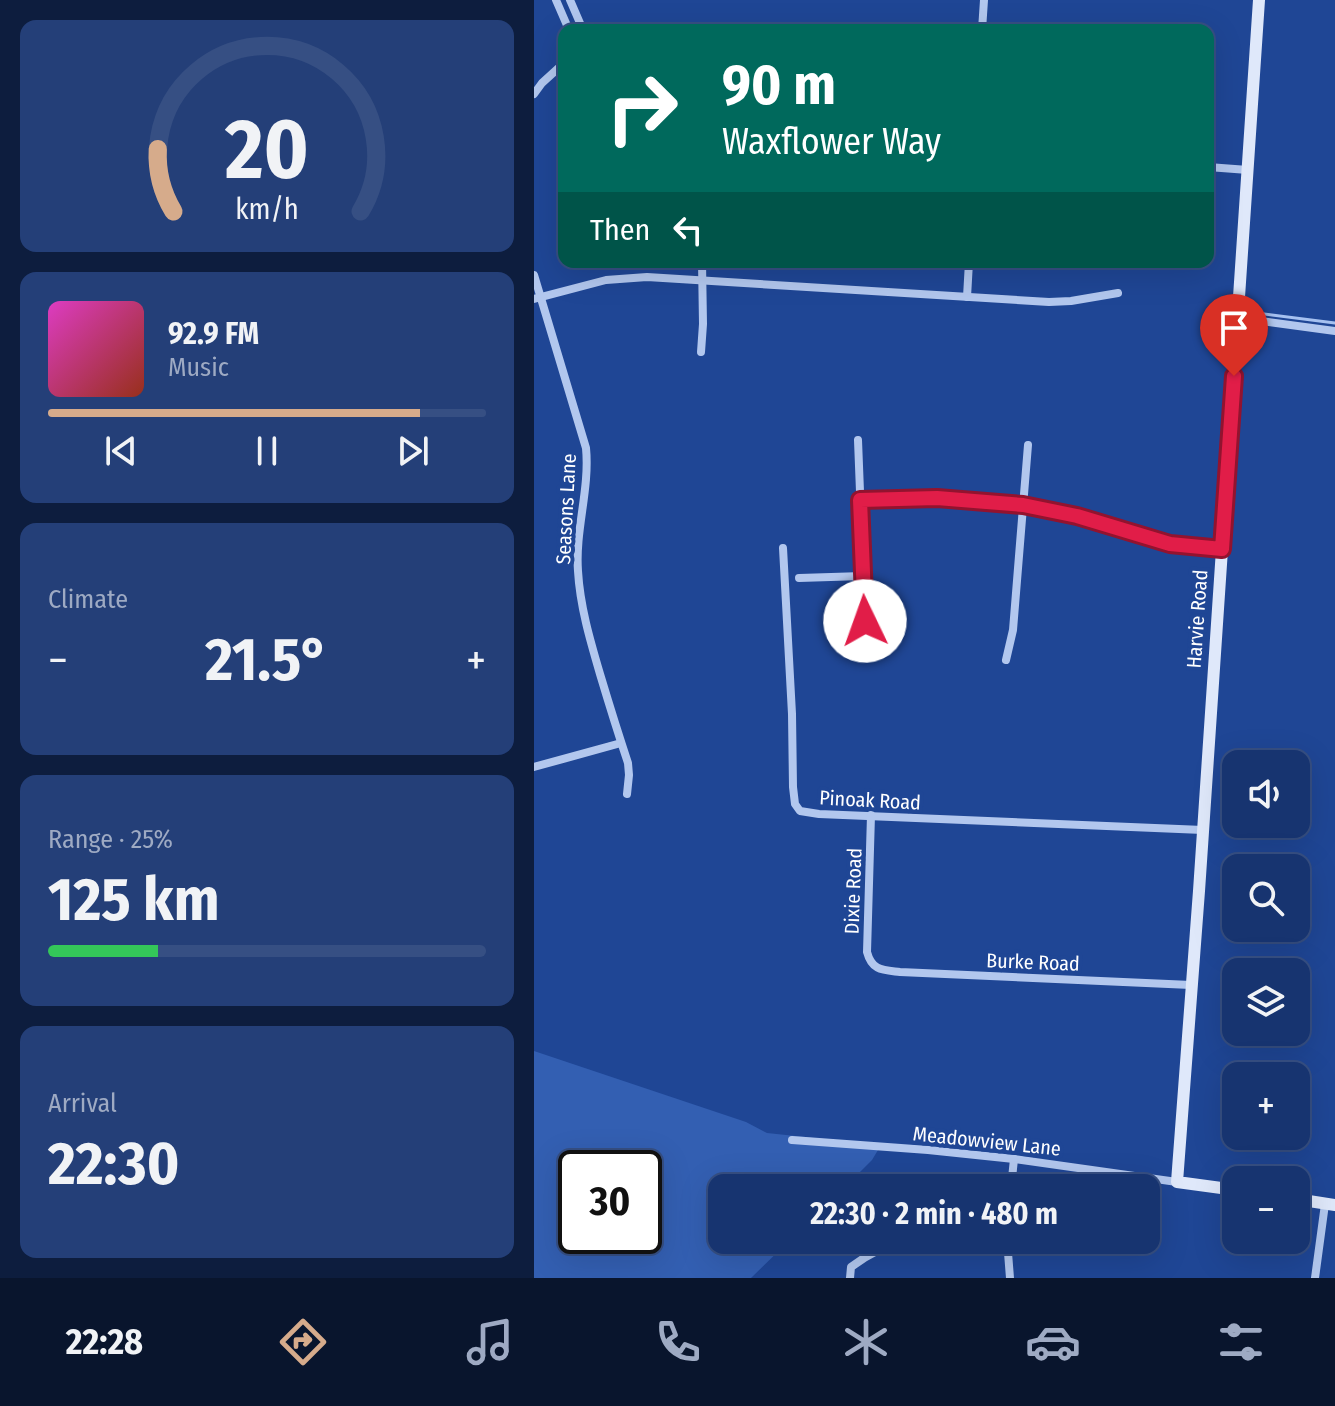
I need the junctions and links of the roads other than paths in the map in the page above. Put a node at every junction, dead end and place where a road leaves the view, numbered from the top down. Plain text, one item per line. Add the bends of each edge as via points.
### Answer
1 (556, 0) edge
2 (570, 0) edge
3 (984, 0) edge
4 (1259, 0) edge
5 (566, 24) edge
6 (580, 24) edge
7 (982, 24) edge
8 (558, 68) edge
9 (534, 94) edge
10 (1214, 167) edge
11 (1248, 170) junction
12 (702, 268) edge
13 (969, 268) edge
14 (534, 275) edge
15 (703, 279) junction
16 (1118, 293) dead end
17 (967, 297) junction
18 (537, 298) edge
19 (1238, 318) junction
20 (1335, 331) edge
21 (701, 352) dead end
22 (858, 440) dead end
23 (1028, 445) dead end
24 (860, 500) junction
25 (1023, 505) junction
26 (783, 548) dead end
27 (1222, 549) junction
28 (863, 576) junction
29 (799, 578) dead end
30 (879, 649) dead end
31 (1006, 660) dead end
32 (621, 743) junction
33 (534, 767) edge
34 (627, 794) dead end
35 (871, 815) junction
36 (1203, 830) junction
37 (874, 966) joint
38 (1191, 985) junction
39 (792, 1140) dead end
40 (1014, 1159) junction
41 (1012, 1174) edge
42 (1177, 1182) junction
43 (1222, 1188) edge
44 (1310, 1201) edge
45 (1330, 1204) edge
46 (871, 1254) edge
47 (1008, 1254) edge
48 (850, 1278) edge
49 (1010, 1278) edge
50 (1315, 1278) edge

1 - 5 street
2 - 6 street
3 - 7 street
4 - 11 street, Harvie Road
8 - 9 street
10 - 11 street
11 - 19 street, Harvie Road
12 - 15 street
13 - 17 street
14 - 18 street, Seasons Lane
15 - 17 street
15 - 18 street via 628,277
15 - 21 street
16 - 17 street via 1049,302
18 - 32 street, Seasons Lane via 586,448 577,570 584,617
19 - 20 street
19 - 27 street, Harvie Road
22 - 24 street
23 - 25 street
24 - 25 street via 937,498
24 - 28 street
25 - 27 street via 1170,544
25 - 31 street
26 - 35 street, Pinoak Road via 795,804 805,813
27 - 36 street, Harvie Road
28 - 29 street
28 - 30 street via 865,621
32 - 33 street
32 - 34 street, Seasons Lane via 629,769
35 - 36 street, Pinoak Road
35 - 37 street, Dixie Road via 867,952
36 - 38 street, Harvie Road
37 - 38 street, Burke Road via 900,972
38 - 42 street, Harvie Road
39 - 40 street, Meadowview Lane
40 - 41 street
40 - 42 street, Meadowview Lane
42 - 43 street
44 - 45 street
45 - 50 street
46 - 48 street via 851,1267
47 - 49 street

